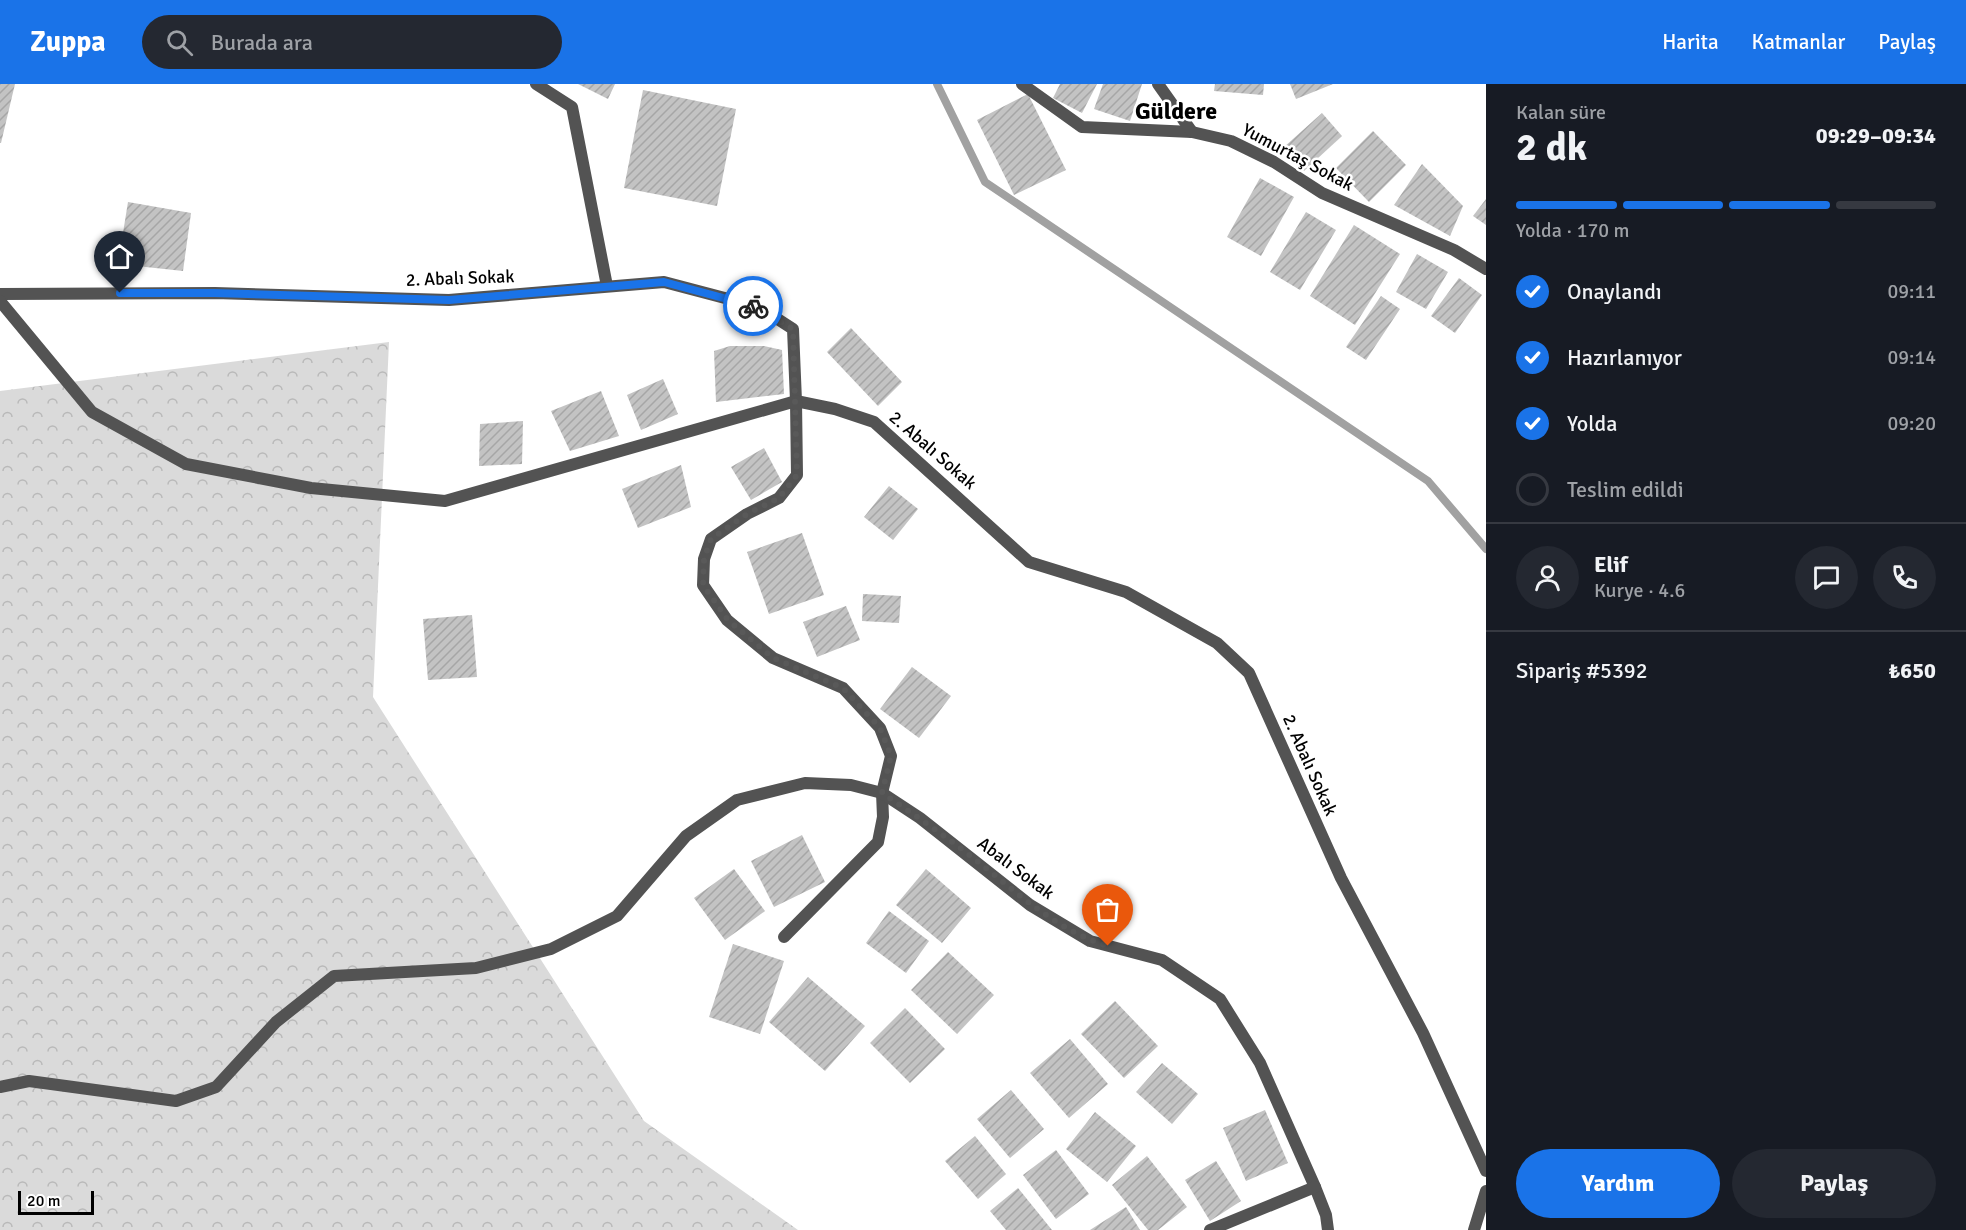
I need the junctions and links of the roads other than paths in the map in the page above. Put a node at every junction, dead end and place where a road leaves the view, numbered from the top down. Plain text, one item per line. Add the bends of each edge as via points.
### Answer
1 (536, 84) edge
2 (1022, 84) edge
3 (1158, 84) edge
4 (1192, 132) junction
5 (1486, 269) edge
6 (607, 286) junction
7 (0, 294) edge
8 (0, 301) edge
9 (796, 401) junction
10 (882, 793) junction
11 (784, 937) dead end
12 (0, 1087) edge
13 (1486, 1171) edge
14 (1315, 1187) junction
15 (1486, 1191) edge
16 (1210, 1230) edge
17 (1328, 1230) edge
18 (1474, 1230) edge

1 - 6 street via 572,107
2 - 4 street, Yumurtaş Sokak via 1082,127
3 - 4 street
4 - 5 street, Yumurtaş Sokak via 1231,141 1274,162 1322,193 1454,250
6 - 7 street, 2. Abalı Sokak via 449,300 214,293
6 - 9 street, 2. Abalı Sokak via 664,282 759,307 793,329
8 - 9 street via 92,412 186,464 311,488 445,501
9 - 10 street via 797,475 779,498 711,539 704,559 703,585 728,620 773,658 843,688 880,728 891,756
9 - 13 street, 2. Abalı Sokak via 873,422 1029,562 1126,592 1216,643 1249,673 1341,878 1423,1033
10 - 11 street via 878,842
10 - 12 street, Abalı Sokak via 851,785 805,783 737,800 686,836 617,916 551,949 476,968 334,976 276,1022 216,1087 176,1101 29,1081
10 - 14 street, Abalı Sokak via 921,818 1030,905 1090,941 1162,960 1220,999 1260,1063
14 - 16 street
14 - 17 street, Abalı Sokak
15 - 18 street

